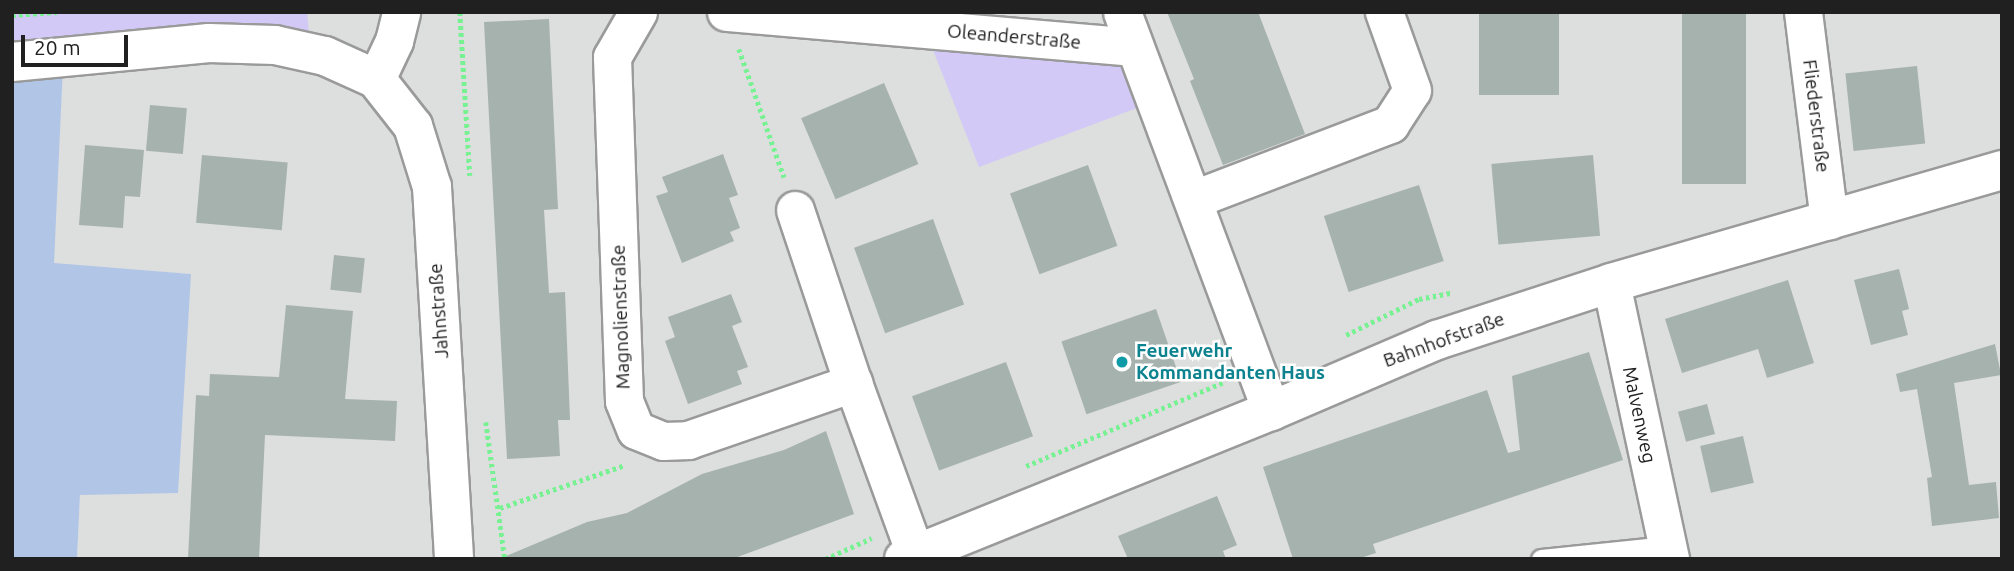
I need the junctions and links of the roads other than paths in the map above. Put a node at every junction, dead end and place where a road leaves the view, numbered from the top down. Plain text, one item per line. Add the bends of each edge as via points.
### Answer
1 (401, 12) edge
2 (638, 12) edge
3 (726, 12) edge
4 (1122, 12) edge
5 (1384, 12) edge
6 (1803, 12) edge
7 (1134, 47) junction
8 (12, 62) edge
9 (376, 79) junction
10 (2002, 170) edge
11 (1194, 199) junction
12 (795, 210) road end
13 (1829, 220) junction
14 (1611, 283) junction
15 (853, 383) junction
16 (1270, 411) junction
17 (1668, 552) edge
18 (910, 556) edge
19 (454, 559) edge
20 (1541, 559) edge

1 - 9 street via 394,41
2 - 15 street, Magnolienstraße via 612,57 624,401 636,430 663,441 688,440
3 - 7 street, Oleanderstraße
4 - 7 street
5 - 11 street via 1412,90 1390,124
6 - 13 street, Fliederstraße
7 - 11 street
8 - 9 street via 209,43 275,44 325,56
9 - 19 street, Jahnstraße via 413,126 432,187
10 - 13 street, Bahnhofstraße
11 - 16 street
12 - 15 street
13 - 14 street, Bahnhofstraße
14 - 16 street, Bahnhofstraße via 1437,340
14 - 17 street, Malvenweg
15 - 18 street
16 - 18 street, Bahnhofstraße
17 - 20 lane, Malvenweg

